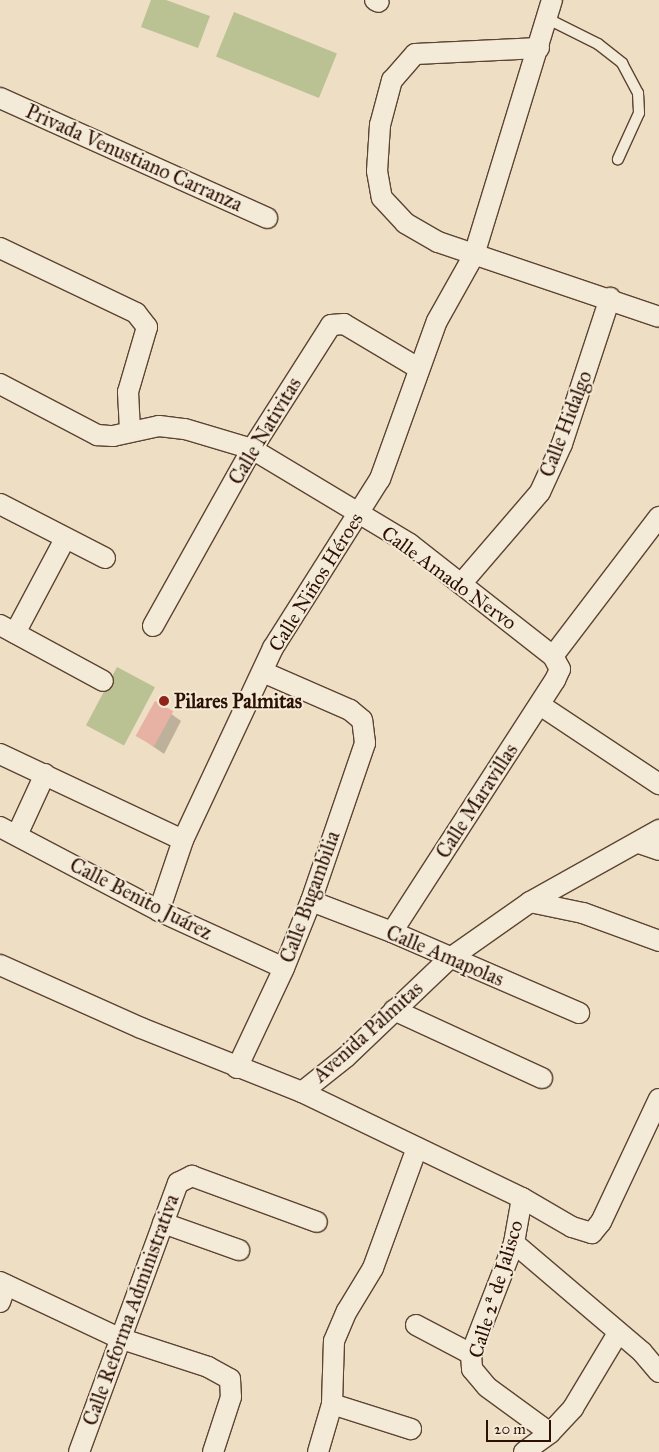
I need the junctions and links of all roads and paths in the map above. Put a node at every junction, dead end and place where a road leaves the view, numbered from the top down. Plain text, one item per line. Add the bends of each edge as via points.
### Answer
1 (550, 9) edge
2 (539, 48) junction
3 (0, 98) edge
4 (618, 159) dead end
5 (267, 218) dead end
6 (0, 248) edge
7 (474, 255) junction
8 (610, 298) junction
9 (659, 317) edge
10 (418, 368) junction
11 (0, 384) edge
12 (130, 430) junction
13 (252, 449) junction
14 (0, 504) edge
15 (359, 514) junction
16 (659, 517) edge
17 (65, 539) junction
18 (105, 558) dead end
19 (461, 584) junction
20 (153, 626) dead end
21 (7, 629) edge
22 (556, 662) junction
23 (263, 672) junction
24 (103, 681) dead end
25 (540, 705) junction
26 (0, 754) edge
27 (45, 774) junction
28 (659, 784) edge
29 (659, 830) edge
30 (9, 831) edge
31 (183, 840) junction
32 (639, 843) junction
33 (659, 850) edge
34 (310, 902) junction
35 (530, 902) junction
36 (159, 911) junction
37 (392, 932) junction
38 (659, 941) edge
39 (449, 959) junction
40 (0, 966) edge
41 (284, 968) junction
42 (394, 1010) junction
43 (579, 1013) dead end
44 (237, 1068) junction
45 (542, 1078) dead end
46 (302, 1092) junction
47 (659, 1099) edge
48 (417, 1148) junction
49 (522, 1198) junction
50 (317, 1222) dead end
51 (163, 1223) junction
52 (514, 1243) junction
53 (239, 1250) dead end
54 (2, 1290) edge
55 (416, 1325) dead end
56 (618, 1333) junction
57 (119, 1338) junction
58 (471, 1354) junction
59 (659, 1372) edge
60 (332, 1404) junction
61 (411, 1429) dead end
62 (550, 1433) junction
63 (79, 1452) edge
64 (213, 1452) edge
65 (318, 1452) edge
66 (524, 1452) edge

1 - 2 street, Calle Niños Héroes
1 - 4 lane via 622,63 638,93 639,113
2 - 7 street, Calle Niños Héroes
2 - 7 street via 415,54 392,80 380,125 377,171 382,198 405,223 438,242
3 - 5 street, Privada Venustiano Carranza
6 - 12 street via 136,313 147,327 128,392
7 - 8 street
7 - 10 street, Calle Niños Héroes via 437,321
8 - 9 street
8 - 19 street, Calle Hidalgo via 562,444 540,492
10 - 13 street, Calle Nativitas via 344,324 331,325
10 - 15 street, Calle Niños Héroes via 380,479
11 - 12 street, Calle Amado Nervo via 97,435 113,436
12 - 13 street, Calle Amado Nervo via 159,426 185,429
13 - 15 street, Calle Amado Nervo
13 - 20 street, Calle Nativitas
14 - 17 street
15 - 19 street, Calle Amado Nervo via 410,544
15 - 23 street, Calle Niños Héroes via 273,648
16 - 22 street, Calle Maravillas
17 - 18 street
17 - 21 street
19 - 22 street, Calle Amado Nervo
21 - 24 street
22 - 25 street, Calle Maravillas
23 - 31 street, Calle Niños Héroes
23 - 34 street, Calle Bugambilia via 350,710 362,720 365,743
25 - 28 street
25 - 37 street, Calle Maravillas
26 - 27 street
27 - 30 street
27 - 31 street
29 - 32 street, Avenida Palmitas
30 - 36 street, Calle Benito Juárez
31 - 36 street, Calle Niños Héroes
32 - 33 street
32 - 35 street, Avenida Palmitas
34 - 37 street, Calle Amapolas
34 - 41 street, Calle Bugambilia
35 - 38 street via 583,913
35 - 39 street, Avenida Palmitas
36 - 41 street, Calle Benito Juárez
37 - 39 street, Calle Amapolas
39 - 42 street, Avenida Palmitas
39 - 43 street, Calle Amapolas
40 - 44 street, Avenida Palmitas
41 - 44 street, Calle Bugambilia
42 - 45 street
42 - 46 street, Avenida Palmitas via 346,1057
44 - 46 street, Avenida Palmitas
46 - 48 street
47 - 49 street via 601,1222 592,1233 572,1227
48 - 49 street
48 - 60 street via 373,1268 347,1311 334,1341
49 - 52 street, Calle 2ª de Jalisco
50 - 51 street, Calle Reforma Administrativa via 192,1176 178,1183
51 - 53 street
51 - 57 street, Calle Reforma Administrativa
52 - 56 street
52 - 58 street, Calle 2ª de Jalisco
54 - 57 street
55 - 58 street
56 - 59 street
56 - 62 street via 573,1408
57 - 63 street, Calle Reforma Administrativa
57 - 64 street via 208,1367 230,1379 231,1397
58 - 62 street, Calle 2ª de Jalisco via 472,1369 486,1387
60 - 61 street
60 - 65 street
62 - 66 street

